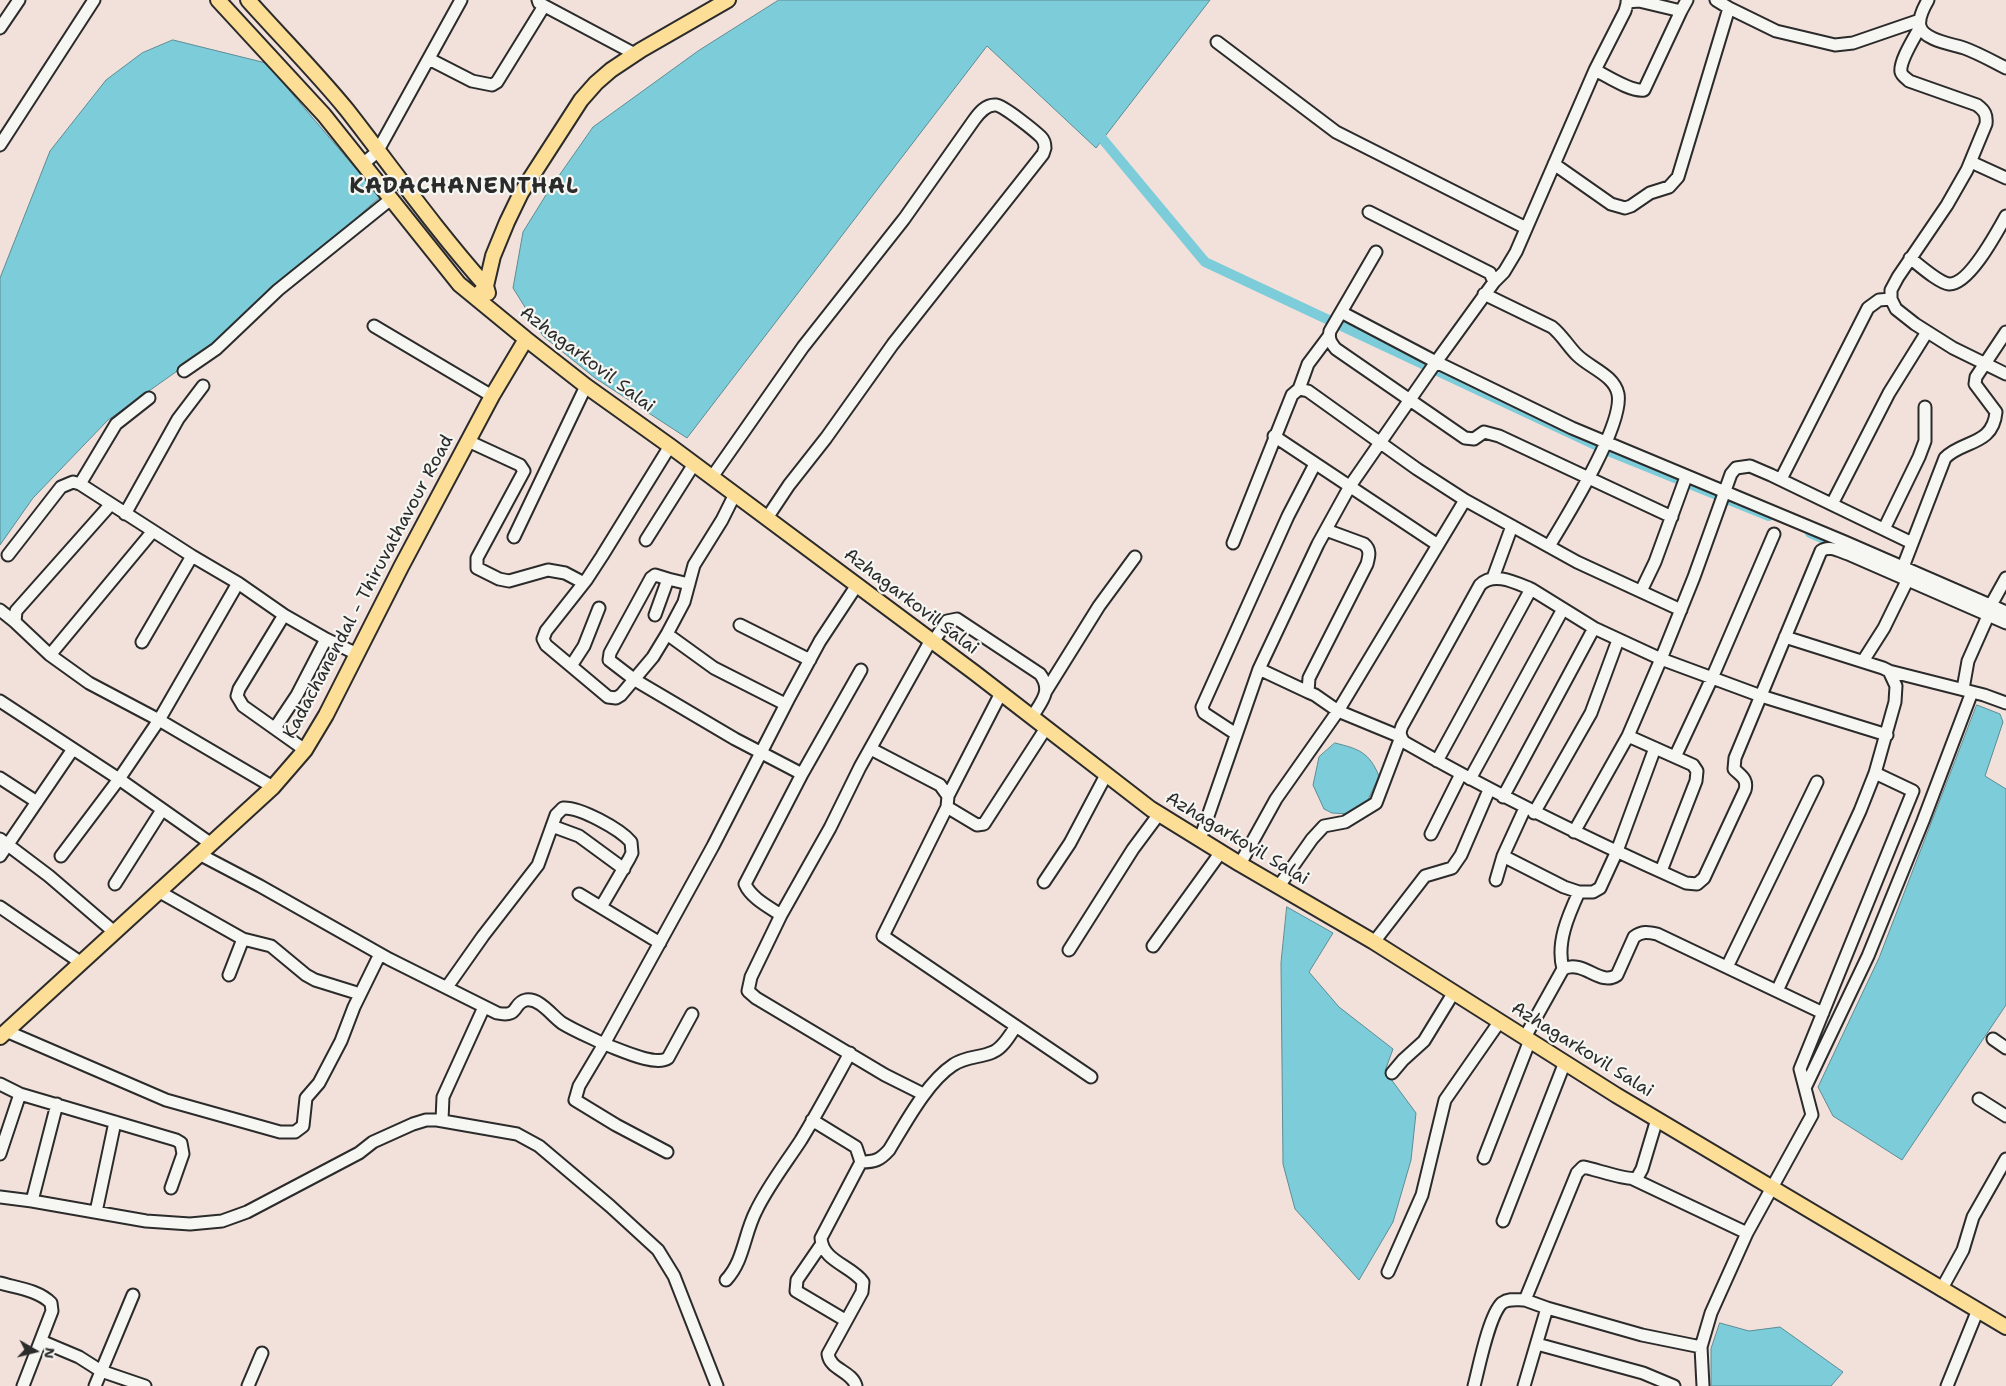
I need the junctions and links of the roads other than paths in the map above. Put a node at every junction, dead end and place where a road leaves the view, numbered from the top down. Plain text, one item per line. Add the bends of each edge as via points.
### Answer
1 (19, 0) edge
2 (94, 0) edge
3 (218, 0) edge
4 (248, 0) edge
5 (461, 0) edge
6 (728, 0) edge
7 (1687, 0) edge
8 (1716, 0) edge
9 (1928, 0) edge
10 (1628, 1) edge
11 (541, 3) edge
12 (1729, 8) junction
13 (1681, 11) junction
14 (1920, 23) junction
15 (0, 28) edge
16 (1216, 42) dead end
17 (635, 54) junction
18 (429, 59) junction
19 (2006, 68) edge
20 (1595, 70) junction
21 (0, 145) edge
22 (378, 152) junction
23 (1971, 162) junction
24 (363, 164) junction
25 (1554, 164) junction
26 (2006, 178) edge
27 (391, 199) junction
28 (1369, 212) dead end
29 (2006, 216) edge
30 (1526, 228) junction
31 (1376, 252) dead end
32 (1910, 258) junction
33 (1494, 282) junction
34 (486, 286) junction
35 (1484, 294) junction
36 (476, 297) junction
37 (1891, 299) junction
38 (495, 313) junction
39 (1339, 315) junction
40 (374, 326) dead end
41 (1927, 332) junction
42 (2006, 332) edge
43 (1330, 334) junction
44 (526, 339) junction
45 (1986, 363) junction
46 (1433, 367) junction
47 (184, 371) dead end
48 (2006, 374) edge
49 (202, 386) dead end
50 (586, 386) junction
51 (1299, 389) junction
52 (492, 396) junction
53 (149, 398) dead end
54 (1410, 400) junction
55 (1925, 407) dead end
56 (1274, 436) junction
57 (468, 441) junction
58 (1380, 442) junction
59 (670, 446) junction
60 (1603, 447) junction
61 (694, 464) junction
62 (1315, 464) junction
63 (712, 477) junction
64 (1589, 478) junction
65 (1781, 479) junction
66 (1685, 481) junction
67 (80, 484) junction
68 (1350, 486) junction
69 (735, 494) junction
70 (1722, 497) junction
71 (1465, 500) junction
72 (111, 504) junction
73 (1832, 504) junction
74 (124, 514) junction
75 (1672, 517) junction
76 (766, 518) junction
77 (1512, 526) junction
78 (1884, 529) junction
79 (1326, 530) junction
80 (153, 531) junction
81 (1774, 534) dead end
82 (514, 536) dead end
83 (646, 540) dead end
84 (1233, 542) dead end
85 (1912, 544) junction
86 (1438, 545) junction
87 (1549, 546) junction
88 (8, 555) dead end
89 (192, 556) junction
90 (1136, 556) dead end
91 (1903, 567) junction
92 (1493, 578) junction
93 (2006, 578) edge
94 (668, 579) junction
95 (1907, 581) junction
96 (238, 583) junction
97 (584, 583) junction
98 (688, 584) junction
99 (857, 586) junction
100 (1532, 588) junction
101 (1641, 591) junction
102 (598, 608) dead end
103 (1563, 609) junction
104 (0, 610) edge
105 (1681, 610) junction
106 (1989, 610) junction
107 (2006, 612) edge
108 (284, 615) junction
109 (655, 615) dead end
110 (14, 622) junction
111 (2006, 623) edge
112 (740, 625) dead end
113 (1594, 628) junction
114 (667, 634) junction
115 (1785, 637) junction
116 (326, 639) junction
117 (1618, 640) junction
118 (932, 641) junction
119 (142, 642) dead end
120 (357, 654) junction
121 (50, 655) junction
122 (1661, 659) junction
123 (810, 660) junction
124 (1863, 661) junction
125 (571, 666) junction
126 (1259, 669) junction
127 (861, 670) dead end
128 (1890, 671) junction
129 (1712, 678) junction
130 (635, 680) junction
131 (1046, 691) junction
132 (1967, 691) junction
133 (1308, 692) junction
134 (1000, 693) junction
135 (1761, 696) junction
136 (0, 701) edge
137 (2006, 703) edge
138 (786, 704) junction
139 (1338, 711) junction
140 (1032, 717) junction
141 (159, 720) junction
142 (275, 728) junction
143 (1046, 728) junction
144 (1236, 734) junction
145 (1887, 735) junction
146 (1628, 736) junction
147 (1401, 737) junction
148 (1655, 748) junction
149 (73, 749) junction
150 (871, 749) junction
151 (305, 750) junction
152 (762, 751) junction
153 (1675, 757) junction
154 (1437, 761) junction
155 (1875, 773) junction
156 (802, 774) junction
157 (1106, 775) junction
158 (1465, 777) junction
159 (0, 778) edge
160 (119, 780) junction
161 (1817, 782) dead end
162 (273, 787) junction
163 (1490, 790) junction
164 (1502, 797) junction
165 (948, 801) junction
166 (36, 802) junction
167 (162, 810) junction
168 (1529, 810) junction
169 (1159, 814) junction
170 (552, 826) junction
171 (1574, 832) junction
172 (1431, 834) dead end
173 (1200, 839) junction
174 (4, 842) edge
175 (210, 843) junction
176 (1616, 851) junction
177 (1222, 852) junction
178 (200, 854) junction
179 (0, 856) edge
180 (61, 856) dead end
181 (1503, 856) junction
182 (1240, 864) junction
183 (624, 868) junction
184 (1661, 871) junction
185 (1496, 880) dead end
186 (1044, 882) dead end
187 (115, 884) dead end
188 (1279, 886) junction
189 (158, 891) junction
190 (1579, 892) junction
191 (579, 894) dead end
192 (0, 907) edge
193 (601, 907) junction
194 (781, 915) junction
195 (113, 932) junction
196 (243, 939) junction
197 (1374, 942) junction
198 (660, 943) junction
199 (1153, 946) dead end
200 (1069, 950) dead end
201 (380, 954) junction
202 (80, 962) junction
203 (1727, 968) junction
204 (1563, 969) junction
205 (229, 975) dead end
206 (447, 987) junction
207 (1778, 991) junction
208 (1454, 992) junction
209 (360, 994) junction
210 (484, 1007) junction
211 (1823, 1013) junction
212 (692, 1014) dead end
213 (1500, 1021) junction
214 (1016, 1026) junction
215 (3, 1034) edge
216 (1528, 1039) junction
217 (1992, 1040) dead end
218 (604, 1044) junction
219 (2006, 1048) edge
220 (850, 1053) junction
221 (1565, 1062) junction
222 (1392, 1073) dead end
223 (1091, 1078) dead end
224 (0, 1084) edge
225 (1805, 1088) junction
226 (20, 1094) junction
227 (924, 1094) junction
228 (1978, 1099) dead end
229 (57, 1104) junction
230 (2006, 1116) edge
231 (1657, 1119) junction
232 (442, 1120) junction
233 (812, 1120) junction
234 (115, 1122) junction
235 (667, 1152) dead end
236 (0, 1154) edge
237 (1484, 1158) dead end
238 (2006, 1159) edge
239 (862, 1162) junction
240 (1633, 1179) junction
241 (1774, 1187) junction
242 (171, 1188) dead end
243 (0, 1197) edge
244 (32, 1201) junction
245 (96, 1212) junction
246 (1503, 1221) dead end
247 (1747, 1233) junction
248 (821, 1245) junction
249 (1388, 1272) dead end
250 (726, 1280) dead end
251 (0, 1283) edge
252 (1941, 1290) junction
253 (133, 1295) dead end
254 (1525, 1300) junction
255 (1548, 1308) junction
256 (1977, 1312) junction
257 (845, 1320) junction
258 (2006, 1327) edge
259 (41, 1341) junction
260 (1537, 1344) junction
261 (1701, 1347) junction
262 (262, 1353) dead end
263 (101, 1371) junction
264 (23, 1386) edge
265 (95, 1386) edge
266 (144, 1386) edge
267 (248, 1386) edge
268 (717, 1386) edge
269 (856, 1386) edge
270 (1474, 1386) edge
271 (1524, 1386) edge
272 (1674, 1386) edge
273 (1703, 1386) edge
274 (1947, 1386) edge

1 - 15 street
2 - 21 street
3 - 24 main road, Azhagarkovil Salai via 324,115
4 - 22 main road, Azhagarkovil Salai via 305,61
5 - 18 street
6 - 17 main road
7 - 13 street
8 - 12 street
9 - 14 street
10 - 13 street
10 - 20 street
11 - 17 street
11 - 18 street via 497,82 492,85 472,81
12 - 14 street via 1776,31 1835,45 1853,44
12 - 25 street via 1674,183 1650,193 1631,206 1618,208
13 - 20 street via 1644,90 1630,87
14 - 19 street via 1923,31 1937,40 1964,48
14 - 23 street via 1901,70 1909,81 1984,110 1986,124
16 - 30 street via 1336,132
17 - 34 main road via 611,70 581,100 521,193 493,256
18 - 22 street
20 - 25 street
22 - 24 street
22 - 34 main road, Azhagarkovil Salai
23 - 26 street
23 - 32 street via 1947,205
24 - 27 main road, Azhagarkovil Salai
25 - 30 street
27 - 36 main road, Azhagarkovil Salai via 459,284
27 - 47 street via 278,290 216,349
28 - 33 street via 1490,273
29 - 32 street via 1974,267 1955,283 1948,284 1939,279
30 - 33 street via 1511,262
31 - 39 street
32 - 37 street via 1891,290
33 - 35 street
34 - 36 main road
34 - 38 main road, Azhagarkovil Salai
35 - 46 street
35 - 60 street via 1552,327 1577,355 1613,384 1618,394 1618,406
36 - 38 main road, Azhagarkovil Salai
37 - 41 street via 1896,309
37 - 65 street via 1879,300 1868,308
38 - 44 main road, Azhagarkovil Salai
39 - 43 street
39 - 46 street
40 - 52 street
41 - 45 street
41 - 73 street via 1889,393
42 - 45 street
43 - 51 street via 1308,364
43 - 54 street via 1336,349
44 - 50 main road, Azhagarkovil Salai
44 - 52 main road, Kadachanendal - Thiruvathavour Road
45 - 48 street
45 - 85 street via 1975,384 1996,412 1996,421 1983,437 1945,458
46 - 54 street
46 - 60 street via 1572,428
49 - 74 street via 178,419
50 - 59 main road, Azhagarkovil Salai
50 - 82 street
51 - 56 street via 1292,395
51 - 58 street via 1308,391
52 - 57 main road, Kadachanendal - Thiruvathavour Road
53 - 67 street via 116,424
54 - 58 street
54 - 64 street via 1465,438 1474,439 1484,432 1490,433
55 - 78 street via 1925,442
56 - 62 street
56 - 84 street
57 - 97 street via 520,465 524,471 477,558 477,568 509,581 548,570 565,573
57 - 120 main road, Kadachanendal - Thiruvathavour Road
58 - 68 street
58 - 71 street
59 - 61 main road, Azhagarkovil Salai
59 - 97 street
60 - 64 street
60 - 66 street
61 - 63 main road, Azhagarkovil Salai
61 - 83 street
62 - 68 street
62 - 144 street via 1288,516 1202,707 1204,713
63 - 69 main road, Azhagarkovil Salai
63 - 76 street via 803,347 904,219 974,120 991,106 1005,109 1041,138 1045,148 1043,154 893,344
64 - 75 street
64 - 87 street
65 - 70 street via 1750,466 1736,468
65 - 73 street
66 - 70 street
66 - 75 street
67 - 72 street
67 - 88 street via 67,483 61,488
68 - 79 street
68 - 86 street
69 - 76 main road, Azhagarkovil Salai
69 - 98 street via 694,565
70 - 91 street
70 - 105 street
71 - 77 street
71 - 86 street
72 - 74 street
72 - 110 street via 16,611
73 - 78 street
74 - 80 street
75 - 101 street
76 - 99 main road, Azhagarkovil Salai
77 - 87 street
77 - 92 street
78 - 85 street
79 - 126 street
79 - 133 street via 1364,544 1370,553 1309,678
80 - 89 street
80 - 121 street
81 - 129 street
85 - 91 street
86 - 139 street
87 - 101 street
89 - 96 street
89 - 119 street
90 - 131 street via 1099,606
91 - 106 street
92 - 100 street
92 - 147 street via 1480,585 1402,726
93 - 106 street
94 - 98 street
94 - 109 street
94 - 130 street via 655,575 651,578 609,656 611,663
95 - 106 street
95 - 115 street via 1848,554 1825,548 1816,558
95 - 124 street
96 - 108 street
96 - 141 street
97 - 125 street via 543,639
98 - 114 street via 684,602
99 - 118 main road, Azhagarkovil Salai
99 - 123 street
100 - 103 street
100 - 154 street
101 - 105 street
102 - 125 street via 584,646
103 - 113 street
103 - 158 street
104 - 110 street
105 - 122 street
106 - 107 street
106 - 111 street
106 - 132 street via 1968,661
108 - 116 street
108 - 142 street via 237,696 243,706
110 - 121 street
112 - 123 street
113 - 117 street
113 - 164 street
114 - 130 street
114 - 138 street via 714,668
115 - 124 street
115 - 135 street
116 - 120 street
116 - 142 street
117 - 122 street
117 - 168 street via 1591,713
118 - 131 street via 947,621 957,619 1040,674 1045,680
118 - 134 main road, Azhagarkovil Salai
118 - 150 street
120 - 151 main road, Kadachanendal - Thiruvathavour Road
121 - 141 street via 101,691
122 - 129 street
122 - 146 street
123 - 138 street
124 - 128 street
125 - 130 street via 612,698 621,695
126 - 133 street
126 - 144 street
127 - 156 street
128 - 132 street
128 - 145 street via 1896,686
129 - 135 street
129 - 153 street
130 - 152 street via 735,739
131 - 140 street
132 - 137 street
132 - 225 street via 1920,828 1868,956
133 - 139 street
134 - 140 main road, Azhagarkovil Salai
134 - 165 street
135 - 145 street
135 - 184 street via 1735,758 1734,769 1747,784 1704,878 1697,884 1686,883
136 - 149 street
138 - 152 street
139 - 147 street
139 - 182 street via 1276,799
140 - 143 main road, Azhagarkovil Salai
141 - 160 street
141 - 162 street
142 - 151 street
143 - 157 main road, Azhagarkovil Salai
143 - 165 street via 984,824 977,825
144 - 173 street
145 - 155 street
146 - 148 street
146 - 171 street
147 - 154 street
147 - 188 street via 1376,803 1345,822 1324,826
148 - 153 street
148 - 176 street
149 - 160 street
149 - 166 street
150 - 165 street via 940,785
150 - 194 street
151 - 162 main road, Kadachanendal - Thiruvathavour Road
152 - 156 street
152 - 198 street
153 - 184 street via 1692,765 1697,771 1696,781
154 - 158 street
155 - 207 street
155 - 211 street via 1913,791
156 - 194 street via 745,884 753,896
157 - 169 main road, Azhagarkovil Salai
157 - 186 street via 1070,843
158 - 163 street
158 - 172 street
159 - 166 street
160 - 167 street
160 - 180 street
161 - 203 street
162 - 175 main road, Kadachanendal - Thiruvathavour Road
163 - 164 street
163 - 197 street via 1452,868 1425,876
164 - 168 street
165 - 214 street via 883,936
166 - 174 street
167 - 175 street
167 - 187 street
168 - 171 street
168 - 181 street
169 - 173 main road, Azhagarkovil Salai
169 - 200 street
170 - 183 street via 579,836
170 - 183 street via 563,808 588,813 631,842 632,853
170 - 206 street via 538,865
171 - 176 street
173 - 177 main road, Azhagarkovil Salai
174 - 179 street
174 - 195 street via 50,876
175 - 178 main road, Kadachanendal - Thiruvathavour Road
176 - 184 street
176 - 190 street via 1600,888 1593,892
177 - 182 main road, Azhagarkovil Salai
177 - 199 street
178 - 189 main road, Kadachanendal - Thiruvathavour Road
178 - 201 street
181 - 185 street
181 - 190 street
182 - 188 main road, Azhagarkovil Salai
183 - 193 street
188 - 197 main road, Azhagarkovil Salai
189 - 195 main road, Kadachanendal - Thiruvathavour Road
189 - 196 street
190 - 204 street via 1561,944
191 - 193 street
192 - 202 street
193 - 198 street
194 - 220 street via 751,977 748,991
195 - 202 main road, Kadachanendal - Thiruvathavour Road
196 - 205 street
196 - 209 street via 271,946 315,980
197 - 208 main road, Azhagarkovil Salai
198 - 218 street
201 - 206 street
201 - 209 street
202 - 215 main road, Kadachanendal - Thiruvathavour Road
203 - 204 street via 1657,934 1646,932 1634,937 1617,975 1612,978 1578,966
203 - 207 street
204 - 216 street
206 - 210 street
207 - 211 street
208 - 213 main road, Azhagarkovil Salai
208 - 222 street via 1428,1036
209 - 215 street via 341,1041 319,1083 306,1098 303,1126 289,1133 166,1100
210 - 218 street via 506,1015 526,1000 534,1002 563,1023
210 - 232 street via 443,1096
211 - 225 street via 1800,1069
212 - 218 street via 668,1058 663,1061
213 - 216 main road, Azhagarkovil Salai
213 - 249 street via 1445,1100 1422,1196
214 - 223 street
214 - 227 street via 1002,1046 951,1066
216 - 221 main road, Azhagarkovil Salai
216 - 237 street
217 - 219 street
218 - 235 street via 579,1086 575,1100
220 - 227 street
220 - 233 street
221 - 231 main road, Azhagarkovil Salai
221 - 246 street
224 - 226 street
225 - 241 street via 1812,1115
226 - 229 street
226 - 236 street
227 - 239 street via 882,1158 876,1162
228 - 230 street
229 - 234 street
229 - 244 street
231 - 240 street via 1640,1174
231 - 241 main road, Azhagarkovil Salai
232 - 245 street via 413,1124 373,1142 359,1154 247,1212 222,1221 190,1224 146,1221
232 - 268 street via 517,1134 539,1146 658,1250 674,1276
233 - 239 street via 856,1147
233 - 250 street via 756,1211 740,1261
234 - 242 street via 181,1143 183,1154
234 - 245 street
238 - 252 street via 1973,1217 1963,1250
239 - 248 street via 821,1238
240 - 247 street
240 - 254 street via 1580,1168
241 - 247 street
241 - 252 main road, Azhagarkovil Salai
243 - 244 street
244 - 245 street
247 - 261 street via 1711,1313
248 - 257 street via 826,1253 863,1282 862,1292
248 - 257 street via 797,1280 796,1291
251 - 259 street via 45,1297 51,1303 52,1311
252 - 256 main road, Azhagarkovil Salai
253 - 263 street
254 - 255 street
254 - 270 street via 1511,1299 1502,1303 1494,1314
255 - 260 street
255 - 261 street via 1642,1335
256 - 258 main road, Azhagarkovil Salai
256 - 274 street
257 - 269 street via 828,1359
259 - 263 street via 79,1357
259 - 264 street
260 - 271 street
260 - 272 street via 1643,1373
261 - 273 street
262 - 267 street
263 - 265 street
263 - 266 street

